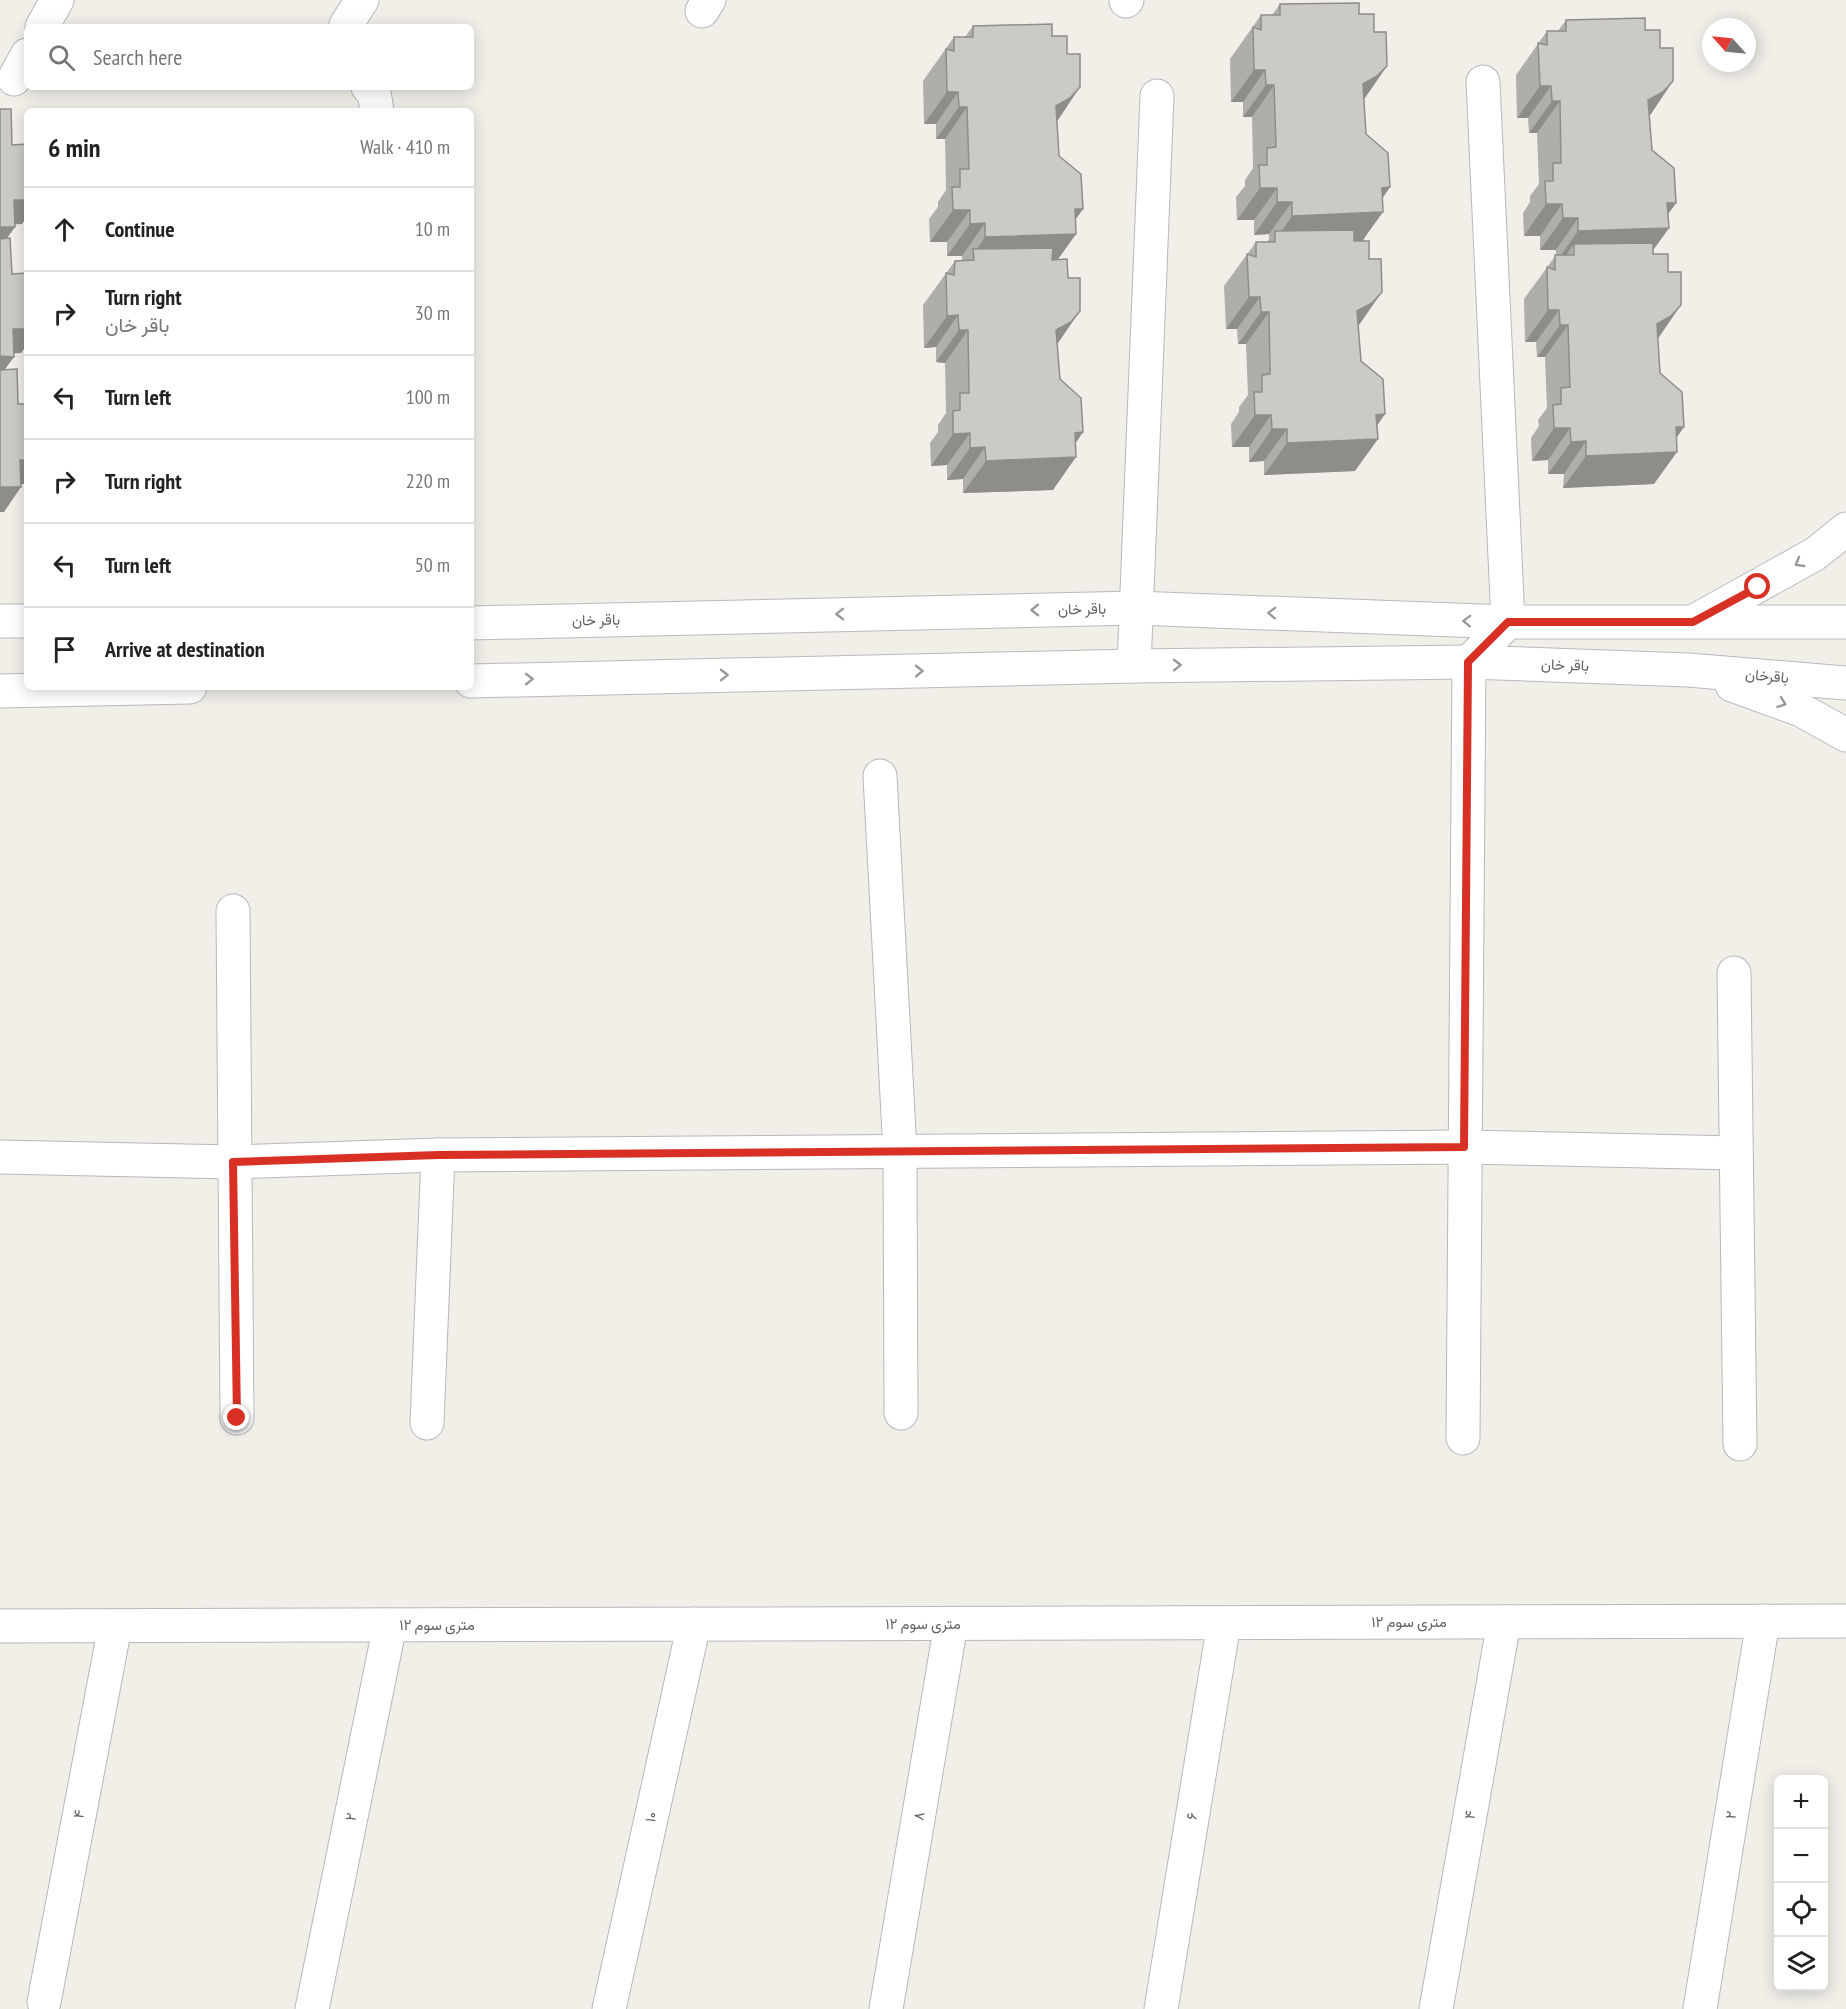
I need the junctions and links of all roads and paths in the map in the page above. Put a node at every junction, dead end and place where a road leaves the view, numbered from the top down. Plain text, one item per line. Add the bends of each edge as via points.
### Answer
1 (57, 0) edge
2 (44, 24) edge
3 (1483, 82) dead end
4 (372, 90) edge
5 (1156, 96) dead end
6 (377, 108) edge
7 (1846, 529) edge
8 (1135, 608) junction
9 (0, 621) edge
10 (24, 621) edge
11 (474, 622) edge
12 (1508, 622) junction
13 (1693, 622) junction
14 (1846, 622) edge
15 (1468, 662) junction
16 (1134, 666) junction
17 (1688, 669) junction
18 (474, 681) edge
19 (1846, 684) edge
20 (48, 690) edge
21 (0, 691) edge
22 (1846, 735) edge
23 (880, 776) dead end
24 (233, 911) dead end
25 (1734, 973) dead end
26 (1464, 1147) junction
27 (900, 1152) junction
28 (1736, 1153) junction
29 (438, 1155) junction
30 (0, 1157) edge
31 (233, 1162) junction
32 (901, 1413) dead end
33 (237, 1418) dead end
34 (427, 1423) dead end
35 (1463, 1438) dead end
36 (1740, 1444) dead end
37 (1763, 1621) junction
38 (1846, 1621) edge
39 (1504, 1622) junction
40 (1224, 1623) junction
41 (693, 1624) junction
42 (951, 1624) junction
43 (390, 1625) junction
44 (0, 1626) edge
45 (115, 1626) junction
46 (44, 2002) dead end
47 (312, 2009) edge
48 (609, 2009) edge
49 (886, 2009) edge
50 (1161, 2009) edge
51 (1436, 2009) edge
52 (1700, 2009) edge

1 - 2 street
3 - 12 street
4 - 6 street
5 - 8 street
7 -> 13 street via 1815,554
8 -> 11 street, باقر خان
12 -> 8 street, باقر خان
8 - 16 street
9 - 10 street
12 - 13 street, باقر خان
12 - 15 street
13 - 14 street
16 -> 15 street, باقر خان
15 - 17 street, باقر خان
15 - 26 street
18 -> 16 street, باقر خان
17 - 19 street, باقرخان
17 -> 22 street via 1801,710
20 - 21 street
23 - 27 street
24 - 31 street
25 - 28 street
26 - 27 street
26 - 28 street
26 - 35 street
27 - 29 street
27 - 32 street
28 - 36 street
29 - 31 street
29 - 34 street
30 - 31 street
31 - 33 street
37 - 38 street, ۱۲ متری سوم
37 - 39 street, ۱۲ متری سوم
37 - 52 street, ۲
39 - 40 street, ۱۲ متری سوم
39 - 51 street, ۴
40 - 42 street, ۱۲ متری سوم
40 - 50 street, ۶
41 - 42 street, ۱۲ متری سوم
41 - 43 street, ۱۲ متری سوم
41 - 48 street, ۱۰
42 - 49 street, ۸
43 - 45 street, ۱۲ متری سوم
43 - 47 street, ۲
44 - 45 street, ۱۲ متری سوم
45 - 46 street, ۴

